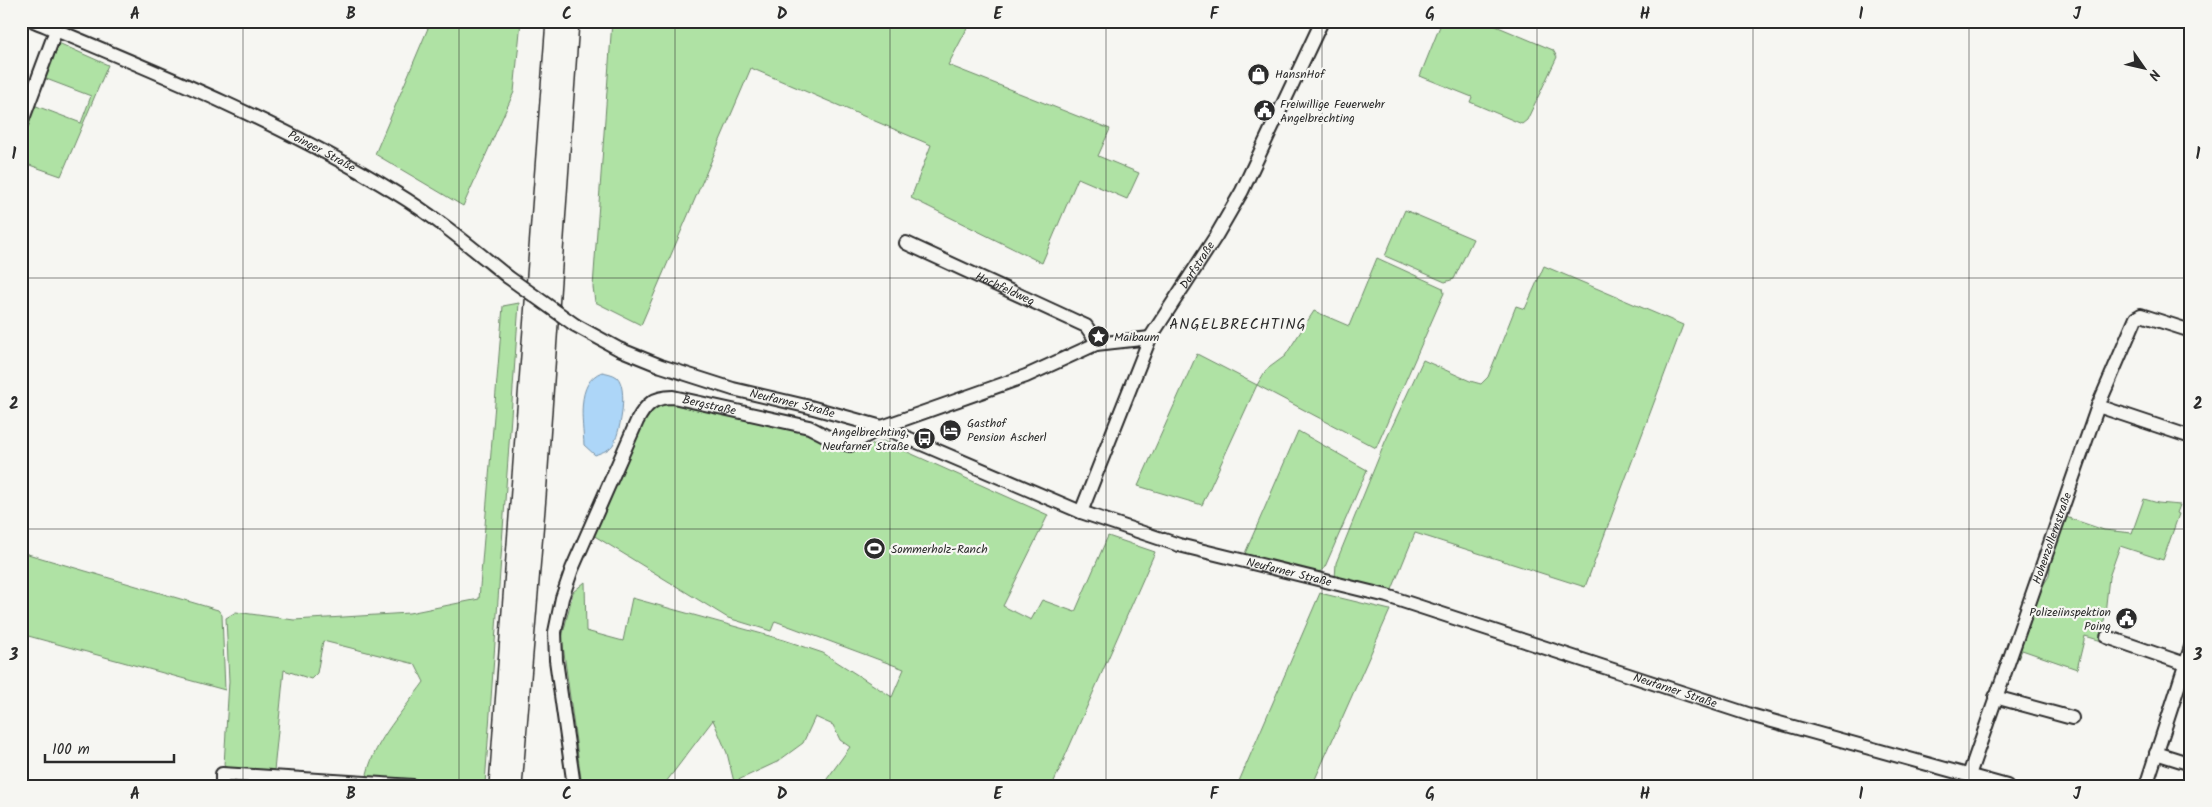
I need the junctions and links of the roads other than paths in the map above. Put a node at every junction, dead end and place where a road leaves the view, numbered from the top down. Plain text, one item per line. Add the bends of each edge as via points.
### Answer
1 (34, 21) edge
2 (556, 21) edge
3 (569, 21) edge
4 (1322, 21) edge
5 (56, 30) junction
6 (26, 97) edge
7 (21, 124) edge
8 (906, 242) dead end
9 (578, 327) joint
10 (2191, 332) edge
11 (1150, 338) junction
12 (1096, 344) junction
13 (2098, 406) junction
14 (882, 427) junction
15 (2191, 437) edge
16 (1081, 512) junction
17 (2107, 637) dead end
18 (2191, 647) edge
19 (2188, 665) edge
20 (1995, 697) junction
21 (2072, 718) dead end
22 (2156, 753) junction
23 (2191, 764) edge
24 (1969, 775) junction
25 (222, 780) edge
26 (413, 786) edge
27 (499, 786) edge
28 (512, 786) edge
29 (571, 786) edge
30 (2007, 786) edge
31 (2146, 786) edge

1 - 5 street, Poinger Straße
2 - 27 highway
3 - 28 highway
4 - 11 street, Dorfstraße via 1233,206
5 - 6 street
5 - 9 street, Poinger Straße, bridge via 207,94 356,169 436,220
6 - 7 street
8 - 12 street, Hochfeldweg via 1086,326
9 - 14 street, Neufarner Straße via 652,363 703,380
10 - 13 street, Hohenzollernstraße via 2141,315 2136,318
11 - 12 street, Bergstraße
11 - 16 street, Dorfstraße
12 - 14 street, Bergstraße via 1026,376
13 - 15 street
13 - 20 street, Hohenzollernstraße
14 - 16 street, Neufarner Straße
14 - 29 street, Bergstraße via 850,445 809,427 673,396 661,397 648,404 637,421 572,569 555,632 573,779
16 - 24 street, Neufarner Straße via 1179,545 1387,596 1754,716
17 - 19 street
18 - 19 street
19 - 22 street
20 - 21 street
20 - 24 street, Hohenzollernstraße
22 - 23 street
22 - 31 street
24 - 30 street, Neufarner Straße
25 - 26 street

